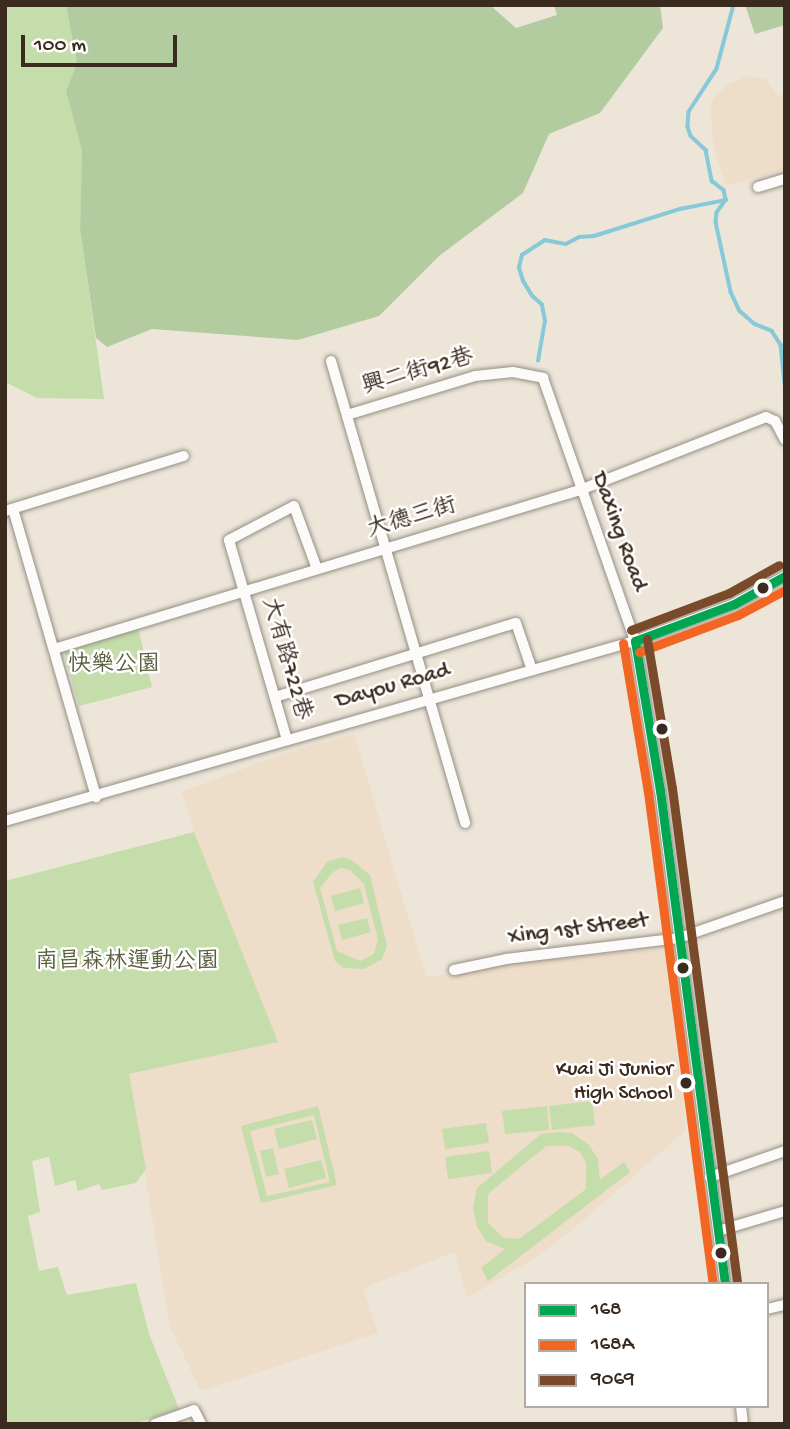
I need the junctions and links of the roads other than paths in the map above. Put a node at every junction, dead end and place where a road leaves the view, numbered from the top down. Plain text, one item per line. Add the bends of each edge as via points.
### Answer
1 (785, 179) edge
2 (758, 187) dead end
3 (331, 361) dead end
4 (543, 378) joint
5 (347, 415) junction
6 (785, 440) edge
7 (184, 456) dead end
8 (580, 490) junction
9 (9, 510) edge
10 (386, 548) junction
11 (317, 569) junction
12 (785, 576) edge
13 (243, 590) junction
14 (635, 641) junction
15 (54, 649) junction
16 (414, 654) junction
17 (532, 670) junction
18 (275, 697) junction
19 (427, 699) junction
20 (286, 740) junction
21 (96, 797) junction
22 (5, 821) edge
23 (465, 823) dead end
24 (785, 901) edge
25 (679, 938) junction
26 (454, 970) dead end
27 (785, 1151) edge
28 (710, 1177) junction
29 (785, 1211) edge
30 (718, 1231) junction
31 (724, 1282) edge
32 (155, 1424) edge
33 (201, 1424) edge

1 - 2 street
3 - 5 street
4 - 5 street, 興二街92巷 via 513,372 475,376
4 - 8 street, Daxing Road
5 - 10 street
6 - 8 street, 大德三街 via 775,421 766,416
7 - 9 street
8 - 10 street, 大德三街
8 - 14 street, Daxing Road
9 - 15 street
10 - 11 street, 大德三街
10 - 16 street
11 - 13 street, 大德三街
11 - 13 street, 大有路722巷 via 294,506 229,540
12 - 14 street, Dayou Road via 734,604
13 - 15 street, 大德三街
13 - 18 street, 大有路722巷
14 - 17 street, Dayou Road
14 - 25 street, Daxing Road
15 - 21 street
16 - 17 street via 516,623
16 - 18 street
16 - 19 street
17 - 19 street, Dayou Road
18 - 20 street, 大有路722巷
19 - 20 street, Dayou Road
19 - 23 street
20 - 21 street, Dayou Road
21 - 22 street, Dayou Road
24 - 25 street, Xing 1st Street
25 - 26 street, Xing 1st Street via 506,959
25 - 28 street, Daxing Road
27 - 28 street
28 - 30 street, Daxing Road
29 - 30 street
30 - 31 street, Daxing Road
32 - 33 street via 194,1410

